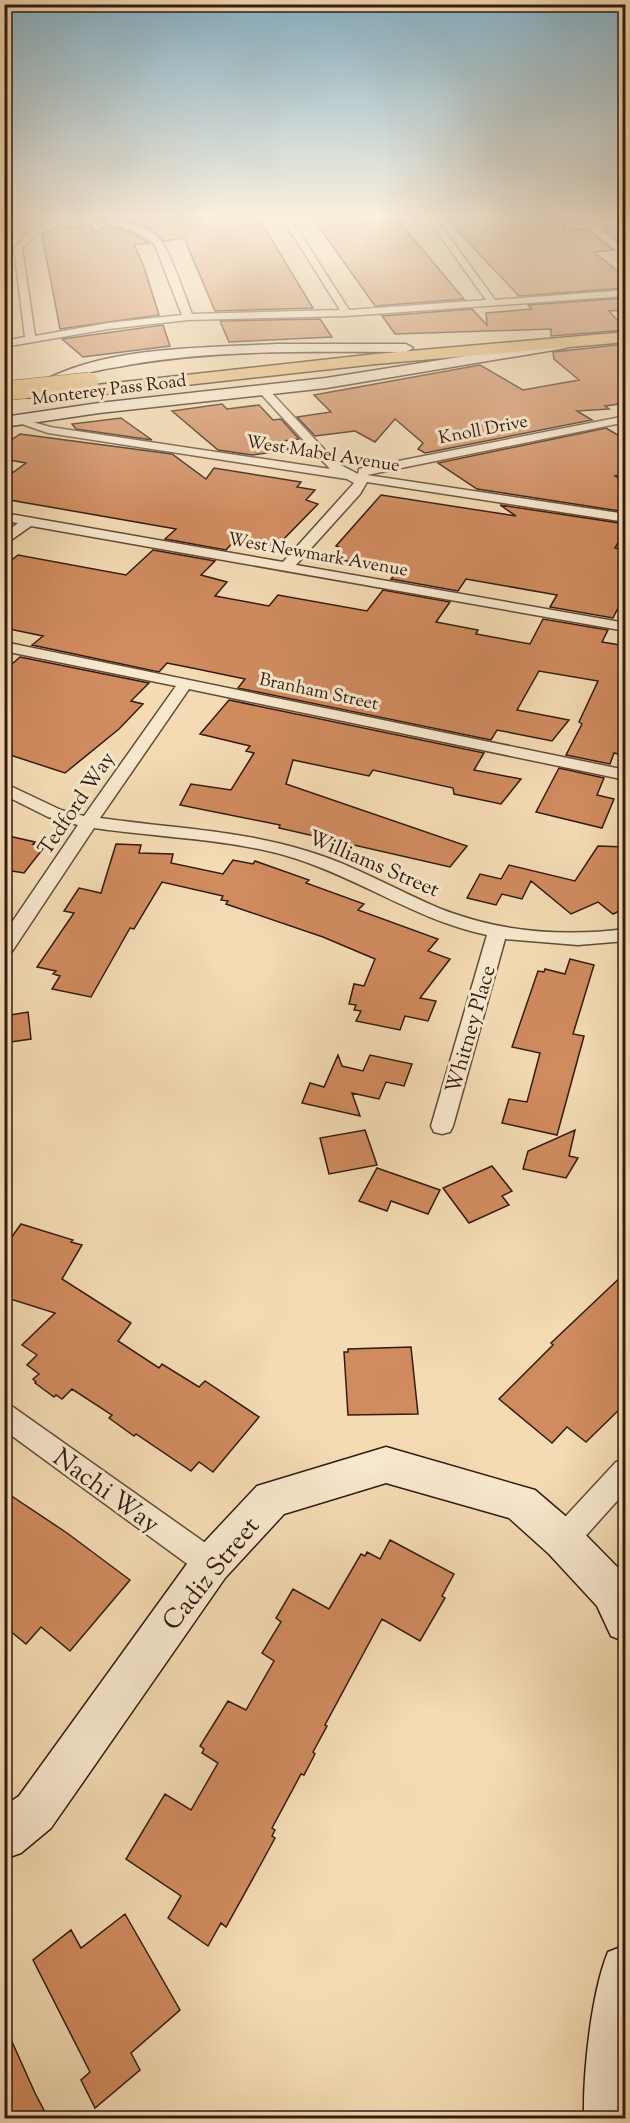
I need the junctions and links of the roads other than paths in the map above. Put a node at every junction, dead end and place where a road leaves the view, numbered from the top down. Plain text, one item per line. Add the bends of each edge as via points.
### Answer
1 (27, 318) edge
2 (180, 318) edge
3 (626, 327) edge
4 (626, 337) edge
5 (30, 338) junction
6 (591, 340) junction
7 (4, 344) edge
8 (276, 348) junction
9 (406, 348) junction
10 (301, 356) junction
11 (351, 358) junction
12 (193, 379) junction
13 (326, 383) junction
14 (264, 391) junction
15 (7, 400) edge
16 (49, 415) junction
17 (626, 419) edge
18 (10, 421) edge
19 (60, 430) junction
20 (348, 475) junction
21 (4, 517) edge
22 (626, 518) edge
23 (28, 521) junction
24 (4, 541) edge
25 (286, 567) junction
26 (626, 627) edge
27 (4, 646) edge
28 (186, 683) junction
29 (626, 775) edge
30 (4, 788) edge
31 (88, 823) junction
32 (497, 933) junction
33 (626, 935) edge
34 (4, 949) edge
35 (442, 1126) dead end
36 (4, 1416) edge
37 (626, 1471) edge
38 (563, 1540) junction
39 (211, 1564) junction
40 (626, 1621) edge
41 (4, 1836) edge
42 (626, 1970) edge
43 (609, 2118) edge

1 - 5 street
2 - 5 street
3 - 9 main road
4 - 6 main road
5 - 7 street
6 - 11 main road
6 - 13 main road, Monterey Pass Road
8 - 9 main road
8 - 10 main road
8 - 15 main road via 161,355 98,364
9 - 11 main road
10 - 11 main road
10 - 12 main road via 285,365 202,374
10 - 15 main road, bridge via 89,382
11 - 12 main road
11 - 13 main road via 362,365 361,370
12 - 15 main road
13 - 14 main road, Monterey Pass Road
14 - 16 main road, Monterey Pass Road
14 - 20 street via 333,466
15 - 18 main road via 20,414
16 - 18 main road, Monterey Pass Road
16 - 19 street
17 - 20 street, Knoll Drive
18 - 19 street, West Mabel Avenue
19 - 20 street, West Mabel Avenue
20 - 22 street, West Mabel Avenue
20 - 25 street via 361,485
21 - 23 street, West Newmark Avenue
23 - 24 street
23 - 25 street, West Newmark Avenue
25 - 26 street, West Newmark Avenue
27 - 28 street, Branham Street
28 - 29 street, Branham Street
28 - 31 street, Tedford Way
30 - 31 street, Williams Street via 58,815
31 - 32 street, Williams Street via 209,835 282,849 350,872 436,913
31 - 34 street, Tedford Way
32 - 33 street, Williams Street via 595,940
32 - 35 street, Whitney Place
36 - 39 street, Nachi Way
37 - 38 street
38 - 39 main road, Cadiz Street via 521,1503 387,1465 271,1499
38 - 40 main road, Cadiz Street via 612,1592
39 - 41 main road, Cadiz Street via 35,1812
42 - 43 main road via 611,2071

